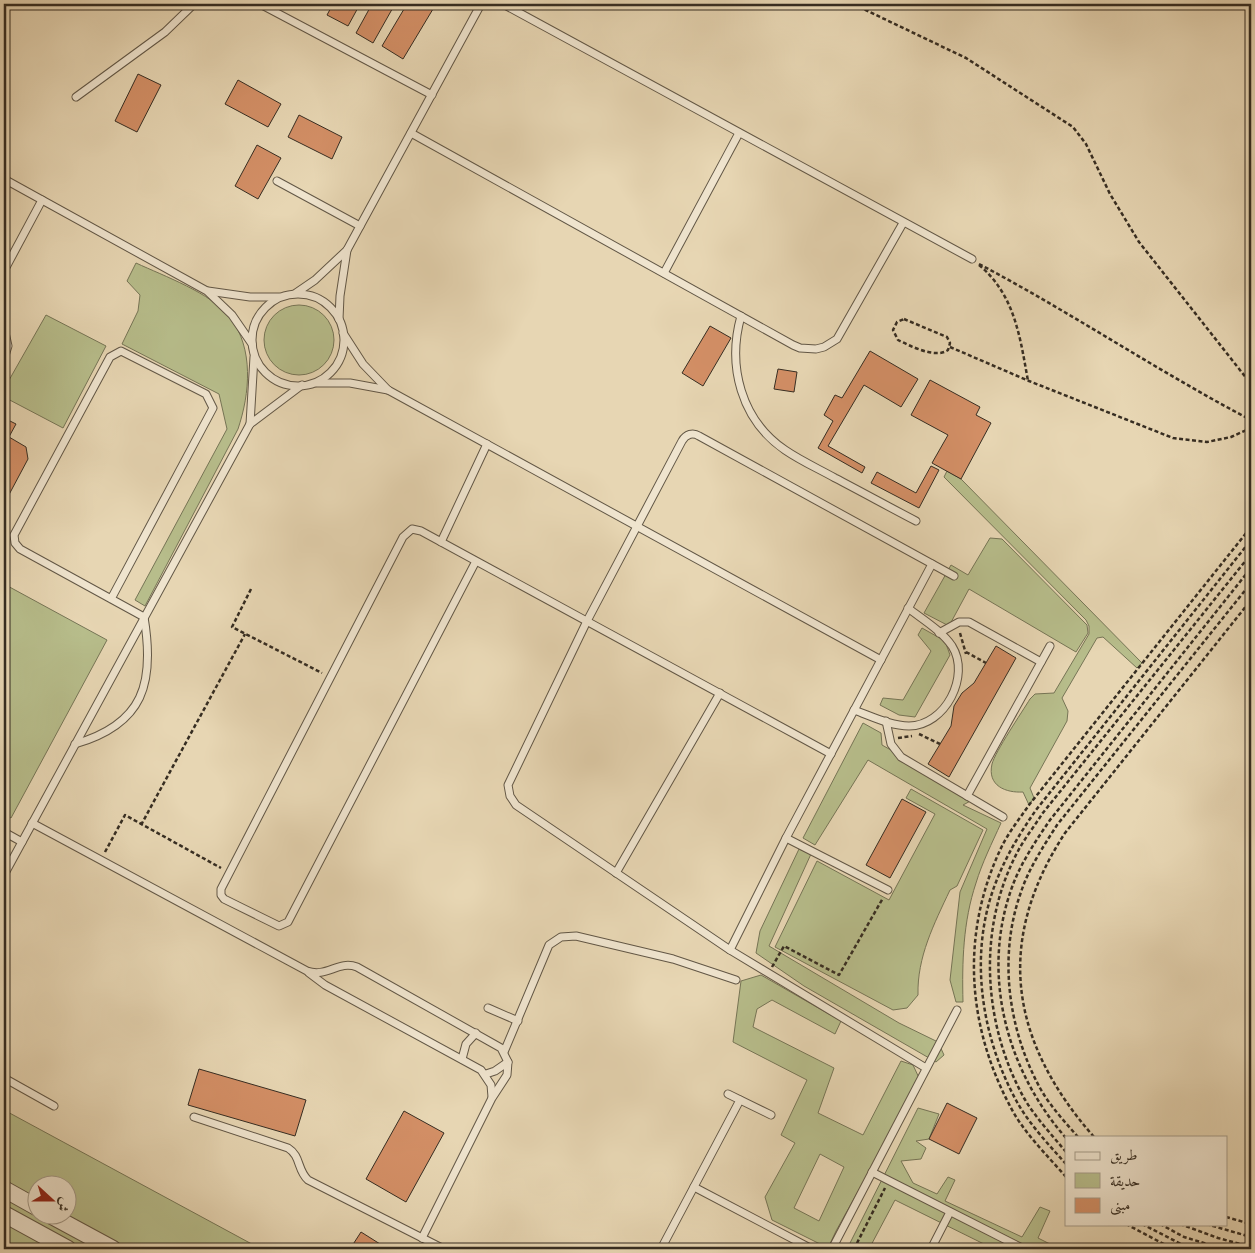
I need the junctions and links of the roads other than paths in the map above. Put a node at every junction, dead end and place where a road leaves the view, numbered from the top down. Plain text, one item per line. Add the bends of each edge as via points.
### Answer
1 (194, 4) edge
2 (260, 4) edge
3 (481, 4) edge
4 (503, 4) edge
5 (432, 95) junction
6 (76, 97) dead end
7 (411, 133) junction
8 (739, 133) junction
9 (4, 179) edge
10 (277, 181) dead end
11 (42, 200) junction
12 (903, 223) junction
13 (360, 226) junction
14 (347, 250) junction
15 (972, 259) road end
16 (4, 271) edge
17 (664, 273) junction
18 (207, 291) junction
19 (296, 294) junction
20 (280, 297) junction
21 (740, 316) junction
22 (340, 320) junction
23 (4, 328) edge
24 (343, 333) junction
25 (252, 344) junction
26 (254, 354) junction
27 (4, 358) edge
28 (314, 383) junction
29 (302, 385) junction
30 (388, 390) junction
31 (250, 424) junction
32 (488, 444) junction
33 (916, 521) dead end
34 (637, 526) junction
35 (442, 542) junction
36 (476, 560) junction
37 (932, 564) junction
38 (954, 576) dead end
39 (111, 599) junction
40 (908, 608) junction
41 (144, 617) junction
42 (587, 621) junction
43 (942, 636) junction
44 (1050, 646) dead end
45 (881, 660) junction
46 (1041, 662) junction
47 (720, 693) junction
48 (854, 710) junction
49 (886, 721) junction
50 (75, 744) junction
51 (831, 754) junction
52 (966, 796) junction
53 (1003, 817) dead end
54 (32, 823) junction
55 (4, 832) edge
56 (786, 838) junction
57 (22, 842) junction
58 (616, 873) junction
59 (4, 876) edge
60 (888, 890) road end
61 (730, 950) junction
62 (331, 971) junction
63 (307, 972) junction
64 (736, 980) dead end
65 (331, 989) junction
66 (488, 1008) dead end
67 (957, 1010) dead end
68 (518, 1021) junction
69 (476, 1033) junction
70 (504, 1052) junction
71 (462, 1059) junction
72 (508, 1062) junction
73 (926, 1068) junction
74 (486, 1074) junction
75 (4, 1078) edge
76 (728, 1094) dead end
77 (492, 1098) junction
78 (740, 1100) junction
79 (54, 1106) dead end
80 (771, 1115) dead end
81 (194, 1117) dead end
82 (872, 1172) junction
83 (694, 1187) junction
84 (4, 1189) edge
85 (28, 1202) edge
86 (950, 1212) junction
87 (4, 1214) edge
88 (70, 1226) edge
89 (422, 1238) junction
90 (1010, 1242) junction
91 (68, 1249) edge
92 (113, 1249) edge
93 (444, 1249) edge
94 (661, 1249) edge
95 (812, 1249) edge
96 (832, 1249) edge
97 (931, 1249) edge
98 (1006, 1249) edge
99 (1024, 1249) edge

1 - 6 lane via 165,32
2 - 5 lane
3 - 5 lane
4 - 8 lane
5 - 7 lane
7 - 13 lane
7 - 17 lane
8 - 12 lane
8 - 17 lane
9 - 11 lane
10 - 13 lane
11 - 16 lane
11 - 18 lane
12 - 15 lane
12 - 21 lane via 842,333 831,344 816,349 800,348
13 - 14 lane
14 - 19 lane
14 - 22 lane
17 - 21 lane
18 - 20 lane
18 - 25 lane via 232,315
19 - 20 lane
19 - 22 lane via 322,300
20 - 25 lane via 266,307 256,321
21 - 33 lane via 734,354 737,379 745,403 766,434 791,454
22 - 24 lane
23 - 27 lane via 8,346
24 - 28 lane via 343,346 334,368
24 - 30 lane via 363,364
25 - 26 lane
26 - 29 lane via 268,374 290,385
26 - 31 lane
28 - 29 lane
28 - 30 lane via 350,383
29 - 31 lane
30 - 32 lane
31 - 41 lane
32 - 34 lane
32 - 35 lane
34 - 37 lane via 682,441 686,436 696,434
34 - 42 lane
34 - 45 lane
35 - 36 lane
35 - 36 lane via 417,529 405,533 229,873 220,891 222,897 276,925 286,924
36 - 42 lane
37 - 38 lane
37 - 40 lane
39 - 39 lane via 20,549 14,535 110,357 121,351 206,394 213,408
39 - 41 lane
40 - 43 lane
40 - 45 lane
41 - 50 lane
41 - 50 lane via 150,655 143,691 134,708 107,733
42 - 47 lane
42 - 58 lane via 512,774 509,790 516,805
43 - 46 lane via 959,622 969,622
43 - 49 lane via 958,662 958,680 950,698 929,722 908,726
44 - 46 lane
45 - 48 lane
46 - 52 lane
47 - 51 lane
47 - 58 lane
48 - 49 lane
48 - 51 lane
49 - 52 lane via 891,744 897,754
50 - 54 lane
51 - 56 lane
52 - 53 lane
54 - 57 lane
54 - 63 lane
55 - 57 lane
56 - 60 lane
56 - 61 lane
57 - 59 lane
58 - 61 lane
61 - 73 lane
62 - 63 lane
62 - 65 lane
62 - 69 lane via 341,965 357,966
63 - 65 lane
64 - 68 lane via 641,950 569,935 549,945
65 - 71 lane
66 - 68 lane
67 - 73 lane
68 - 70 lane
69 - 70 lane
69 - 71 lane via 466,1044
70 - 72 lane
71 - 74 lane
72 - 74 lane
72 - 77 lane via 506,1075
73 - 82 lane
74 - 77 lane
75 - 79 lane
76 - 78 lane
77 - 89 lane
78 - 80 lane
78 - 83 lane
81 - 89 lane via 288,1148 295,1154 308,1180
82 - 86 lane
82 - 96 lane
83 - 94 lane
83 - 95 lane
84 - 85 street
86 - 90 lane
86 - 97 lane
87 - 91 street
88 - 92 street
89 - 93 lane
90 - 98 lane
90 - 99 lane

